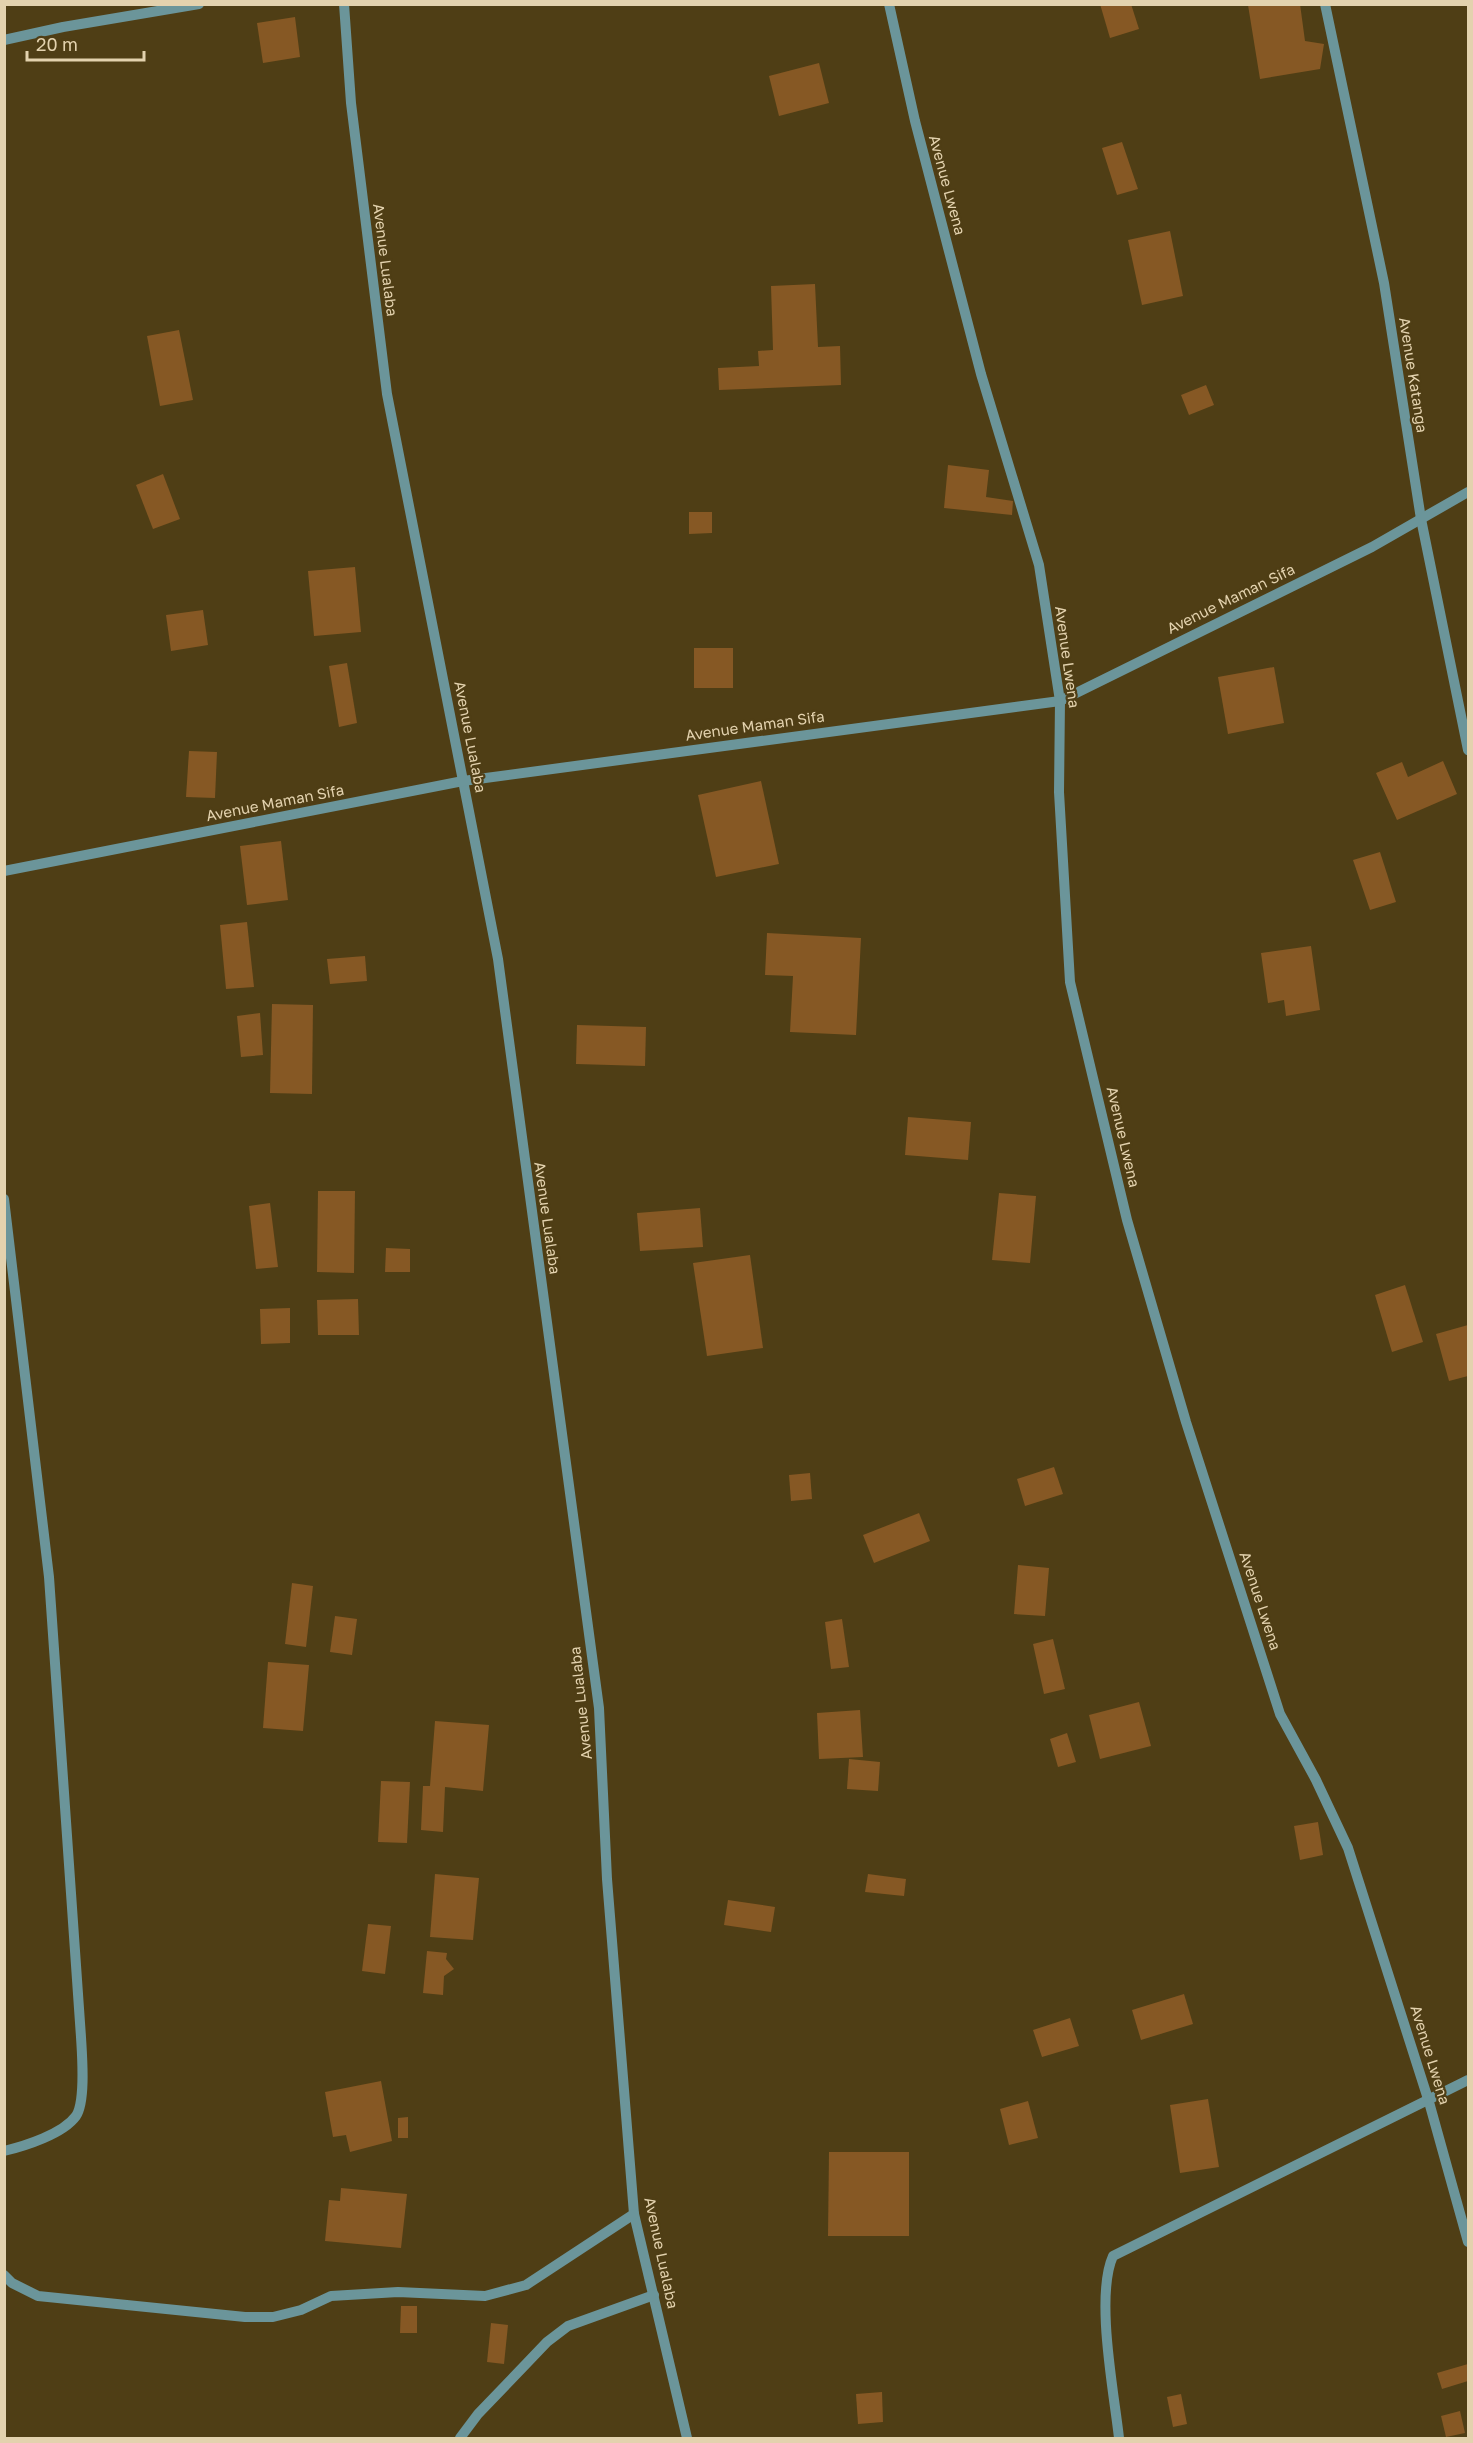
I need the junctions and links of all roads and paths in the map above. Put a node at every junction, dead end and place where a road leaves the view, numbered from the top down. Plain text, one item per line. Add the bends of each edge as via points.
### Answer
1 (200, 4) edge
2 (345, 4) edge
3 (888, 4) edge
4 (1326, 4) edge
5 (4, 40) edge
6 (1468, 492) edge
7 (1421, 519) junction
8 (1060, 701) junction
9 (1468, 750) edge
10 (463, 781) junction
11 (4, 871) edge
12 (4, 1199) edge
13 (1468, 2080) edge
14 (1429, 2102) junction
15 (4, 2151) edge
16 (634, 2214) junction
17 (1468, 2242) edge
18 (4, 2275) edge
19 (654, 2295) junction
20 (460, 2439) edge
21 (687, 2439) edge
22 (1119, 2439) edge

1 - 5 street
2 - 10 street, Avenue Lualaba via 351,103 387,394
3 - 8 street, Avenue Lwena via 981,374 1039,565
4 - 7 street, Avenue Katanga via 1383,283
6 - 7 street, Avenue Maman Sifa
7 - 8 street, Avenue Maman Sifa
7 - 9 street, Avenue Katanga
8 - 10 street, Avenue Maman Sifa
8 - 14 street, Avenue Lwena via 1059,792 1071,982 1127,1220 1186,1422 1280,1714 1317,1780 1348,1848
10 - 11 street, Avenue Maman Sifa
10 - 16 street, Avenue Lualaba via 498,959 599,1708 607,1879
12 - 15 street via 50,1577 81,2025 82,2090 76,2116 53,2134
13 - 14 street
14 - 17 street, Avenue Lwena
14 - 22 street via 1113,2256 1107,2268 1105,2306
16 - 18 street via 526,2285 485,2296 398,2292 331,2296 273,2317 39,2296
16 - 19 street, Avenue Lualaba
19 - 20 street via 568,2326 540,2349 478,2414
19 - 21 street, Avenue Lualaba

